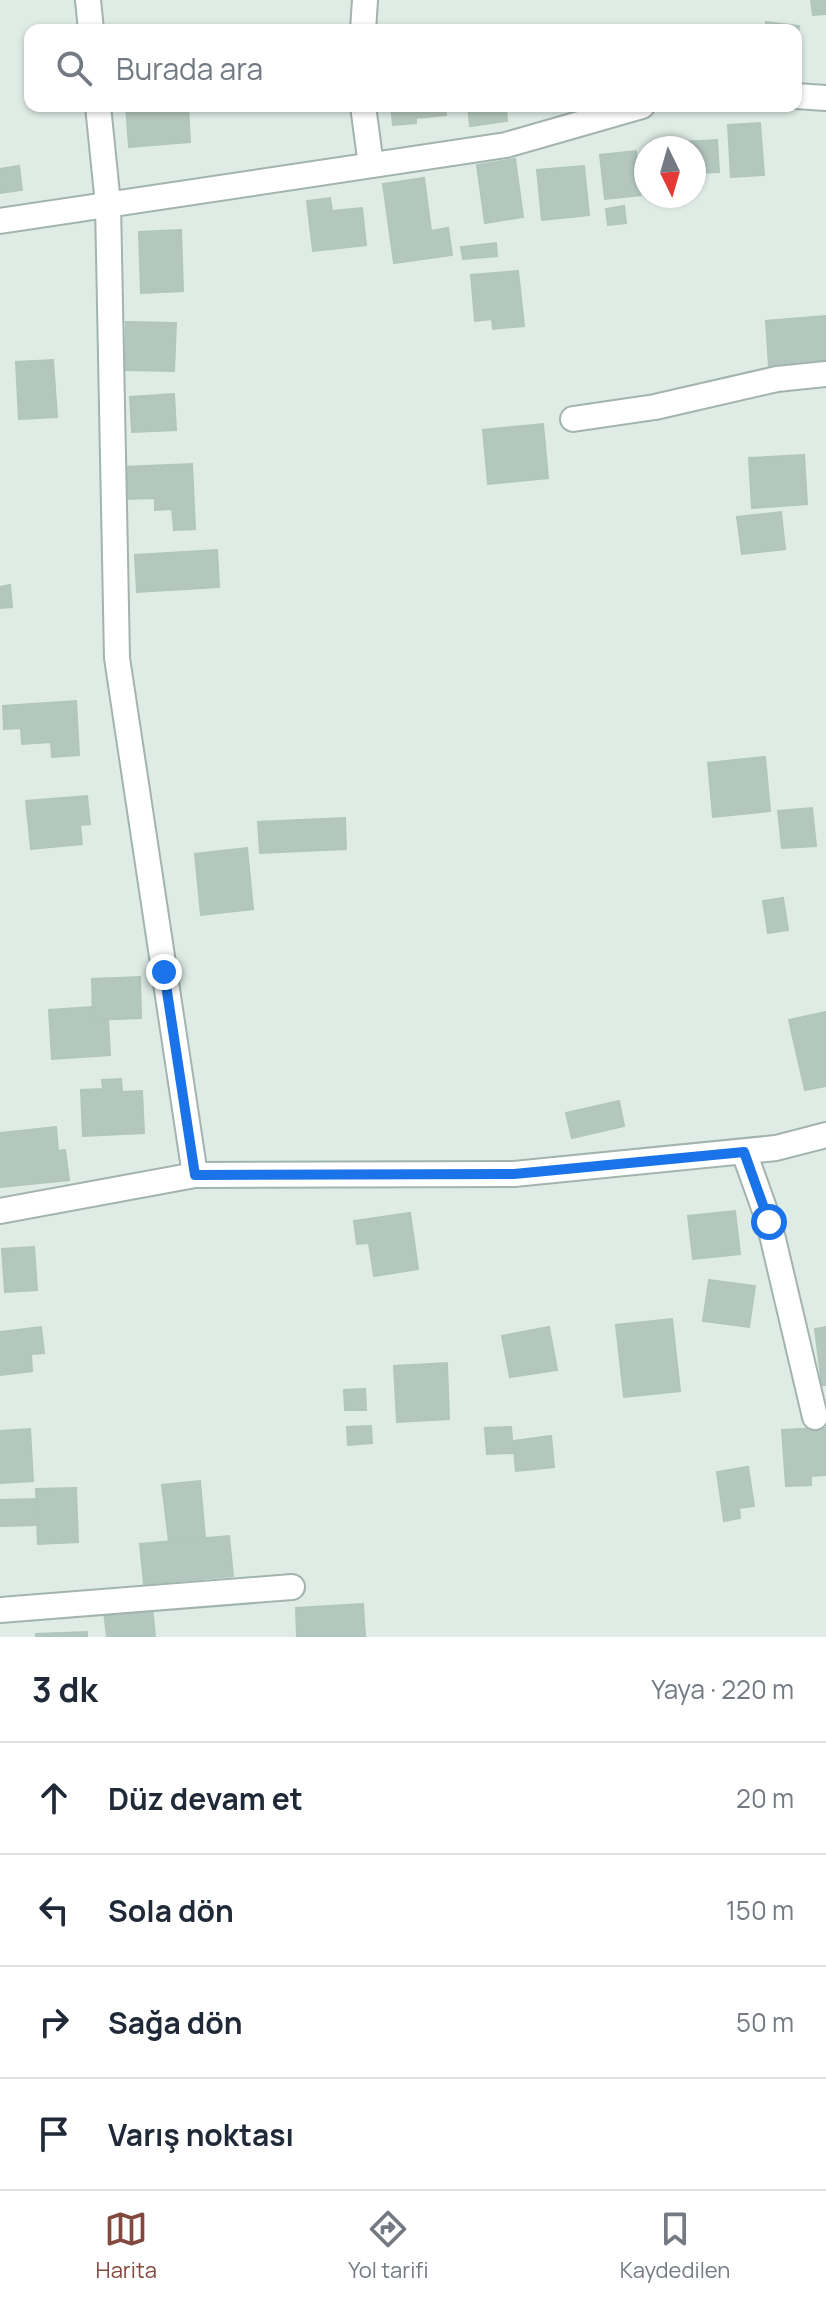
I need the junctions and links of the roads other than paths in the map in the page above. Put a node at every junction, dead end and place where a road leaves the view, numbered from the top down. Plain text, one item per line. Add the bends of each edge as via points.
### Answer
1 (88, 0) edge
2 (365, 0) edge
3 (90, 24) edge
4 (363, 24) edge
5 (802, 96) edge
6 (826, 98) edge
7 (99, 112) edge
8 (364, 112) edge
9 (621, 112) edge
10 (371, 165) junction
11 (108, 204) junction
12 (0, 221) edge
13 (826, 374) edge
14 (573, 419) dead end
15 (826, 1135) edge
16 (744, 1152) junction
17 (195, 1175) junction
18 (0, 1211) edge
19 (815, 1417) dead end
20 (292, 1587) dead end
21 (0, 1610) edge

1 - 3 street
2 - 4 street
5 - 6 street
7 - 11 street
8 - 10 street
9 - 10 street via 506,145
10 - 11 street
11 - 12 street
11 - 17 street via 117,658
13 - 14 street
15 - 16 street
16 - 17 street via 514,1174
16 - 19 street via 769,1222
17 - 18 street
20 - 21 street

